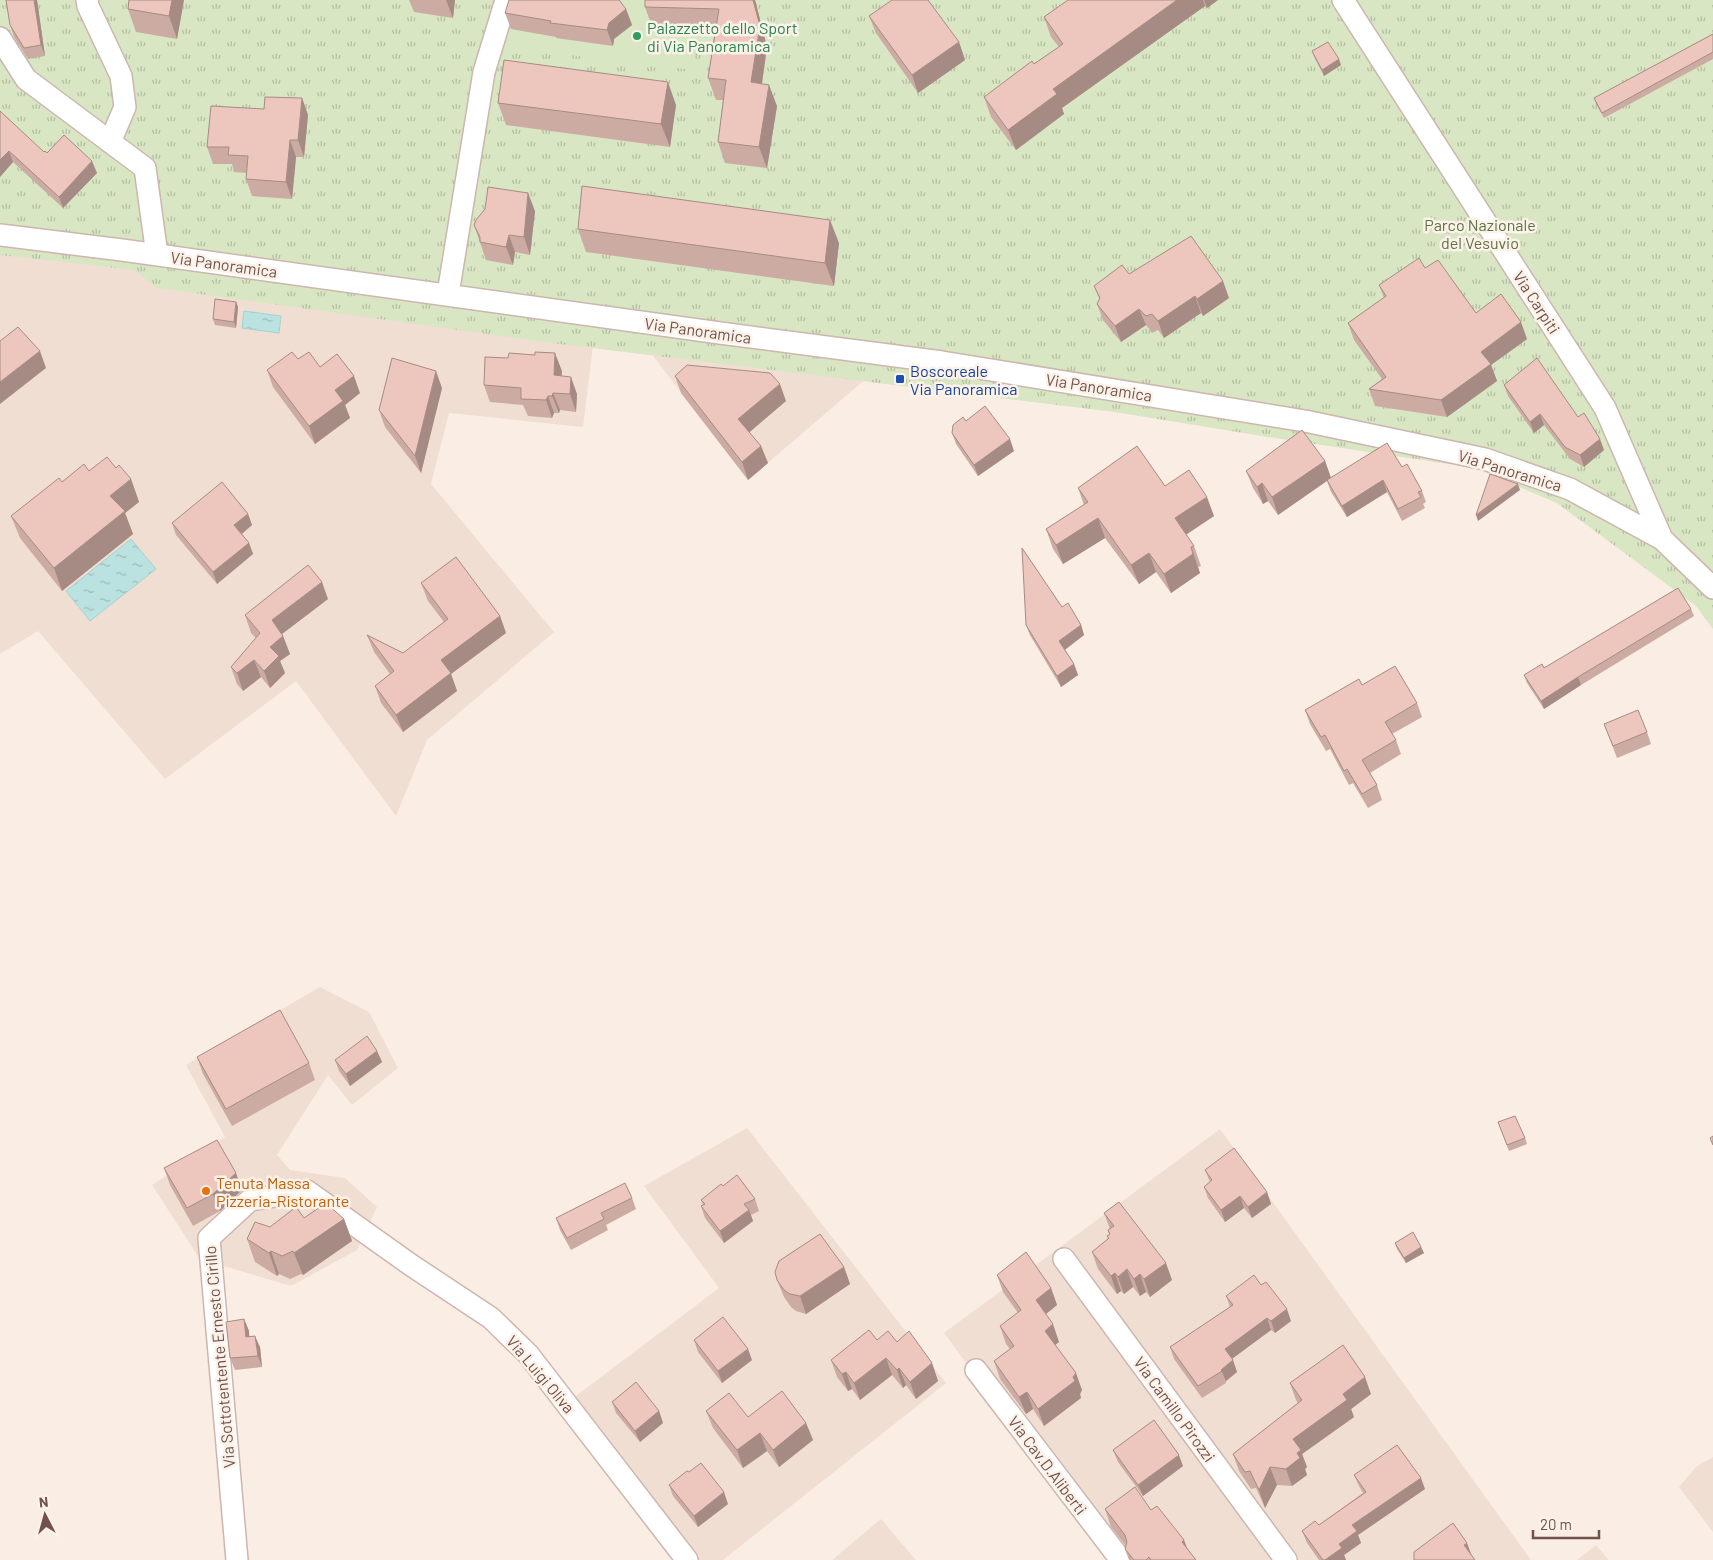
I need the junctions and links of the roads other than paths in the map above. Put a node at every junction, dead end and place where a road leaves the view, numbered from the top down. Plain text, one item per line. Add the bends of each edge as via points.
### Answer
1 (87, 0) edge
2 (506, 0) edge
3 (1343, 0) edge
4 (0, 38) edge
5 (110, 142) junction
6 (0, 236) edge
7 (157, 255) junction
8 (448, 294) junction
9 (1662, 539) junction
10 (1713, 588) edge
11 (279, 1196) joint
12 (1064, 1259) dead end
13 (976, 1370) dead end
14 (237, 1560) edge
15 (687, 1560) edge
16 (1120, 1560) edge
17 (1286, 1560) edge

1 - 5 street via 121,76 125,107
2 - 8 street via 484,72
3 - 9 street, Via Carpiti via 1605,408
4 - 5 street via 26,79
5 - 7 street via 145,168
6 - 7 street, Via Panoramica
7 - 8 street, Via Panoramica
8 - 9 street, Via Panoramica via 942,362 1305,421 1485,459 1570,489
9 - 10 street, Via Panoramica
11 - 14 street, Via Sottotentente Ernesto Cirillo via 250,1200 209,1238
11 - 15 street, Via Luigi Oliva via 307,1192 491,1318 528,1354
12 - 17 street, Via Camillo Pirozzi
13 - 16 street, Via Cav.D.Aliberti

